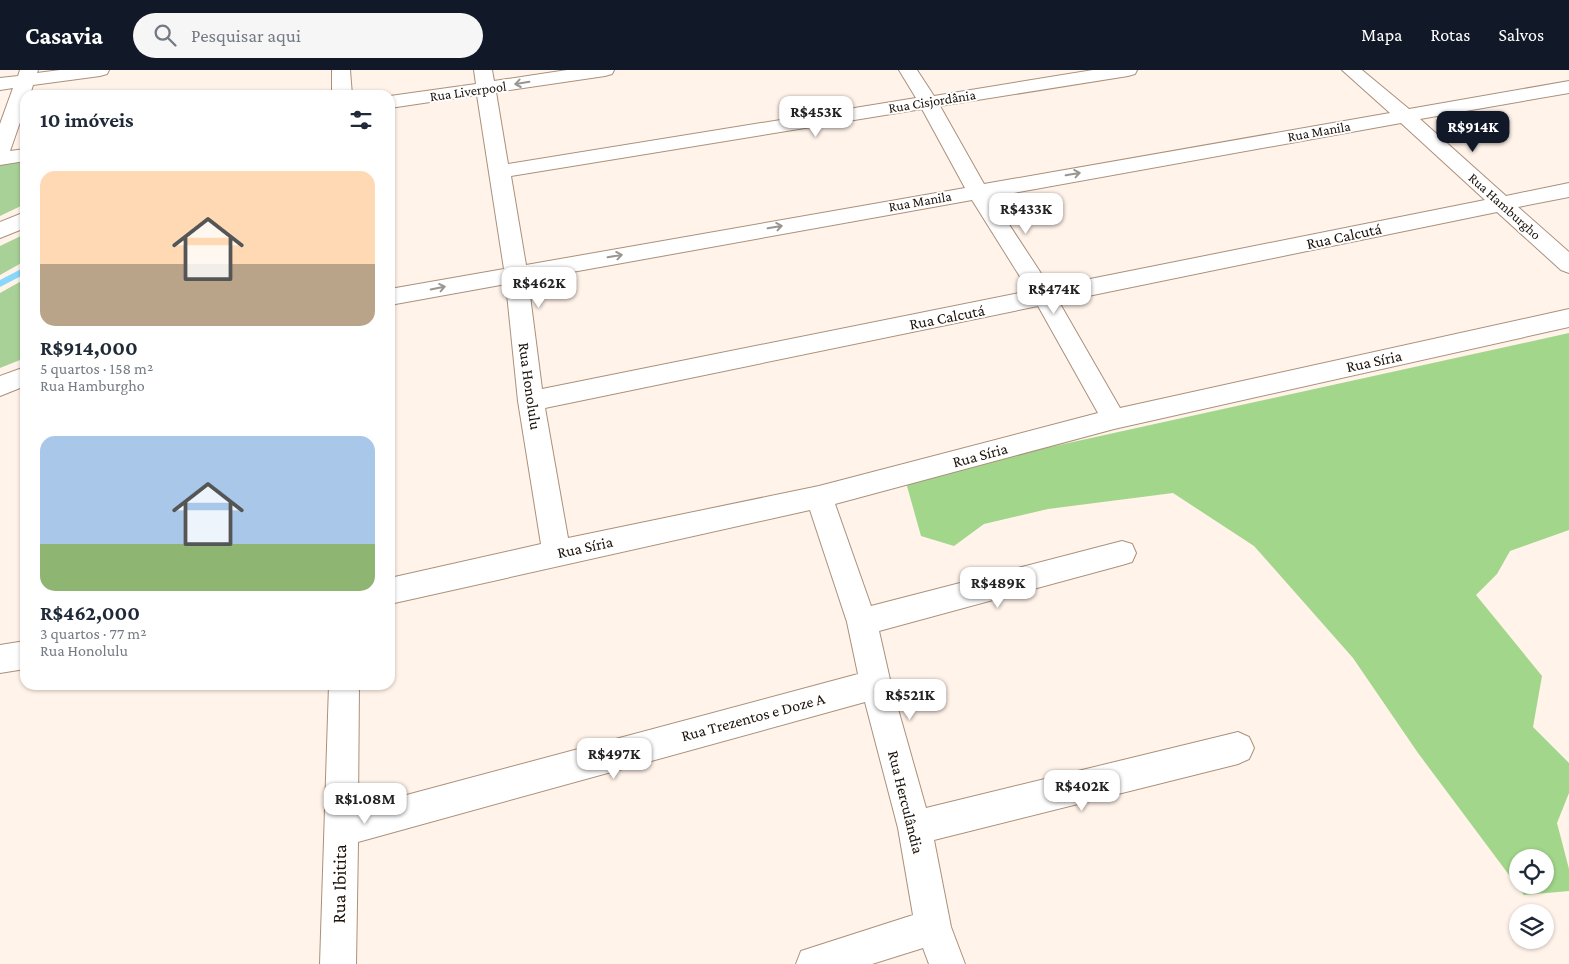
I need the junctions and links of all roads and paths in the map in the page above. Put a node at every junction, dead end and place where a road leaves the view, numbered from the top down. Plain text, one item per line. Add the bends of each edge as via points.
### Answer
1 (100, 70) edge
2 (341, 70) edge
3 (605, 70) edge
4 (908, 70) edge
5 (1128, 70) edge
6 (1351, 70) edge
7 (28, 75) edge
8 (484, 79) edge
9 (0, 84) edge
10 (1569, 86) edge
11 (22, 90) edge
12 (342, 90) edge
13 (20, 97) edge
14 (395, 101) edge
15 (928, 102) junction
16 (1405, 116) junction
17 (0, 151) edge
18 (20, 156) edge
19 (0, 159) edge
20 (498, 172) junction
21 (1569, 190) edge
22 (976, 191) junction
23 (1502, 203) junction
24 (20, 221) edge
25 (0, 231) edge
26 (1569, 265) edge
27 (516, 274) junction
28 (395, 296) edge
29 (1044, 297) junction
30 (1569, 318) edge
31 (20, 378) edge
32 (0, 386) edge
33 (530, 401) junction
34 (1114, 419) junction
35 (819, 497) junction
36 (557, 553) junction
37 (1122, 553) dead end
38 (395, 590) edge
39 (862, 622) junction
40 (20, 656) edge
41 (0, 659) edge
42 (876, 684) junction
43 (344, 690) edge
44 (1238, 748) dead end
45 (914, 828) junction
46 (340, 830) junction
47 (933, 927) junction
48 (338, 964) edge
49 (814, 964) edge
50 (947, 964) edge

1 - 7 street
2 - 12 street
3 -> 8 street, Rua Liverpool
4 - 15 street
5 - 15 street, Rua Cisjordânia
6 - 16 street, Rua Hamburgho
7 - 9 street
7 - 11 street
8 - 14 street, Rua Liverpool
8 - 20 street, Rua Honolulu
10 - 16 street, Rua Manila
13 - 17 street
15 - 20 street, Rua Cisjordânia
15 - 22 street
22 -> 16 street, Rua Manila
16 - 23 street, Rua Hamburgho
18 - 19 street
20 - 27 street, Rua Honolulu
21 - 23 street, Rua Calcutá
27 -> 22 street, Rua Manila
22 - 29 street
23 - 26 street, Rua Hamburgho
23 - 29 street, Rua Calcutá
24 - 25 street
28 -> 27 street, Rua Manila
27 - 33 street, Rua Honolulu
29 - 33 street, Rua Calcutá
29 - 34 street
30 - 34 street, Rua Síria
31 - 32 street
33 - 36 street, Rua Honolulu
34 - 35 street, Rua Síria
35 - 36 street, Rua Síria
35 - 39 street, Rua Herculândia
36 - 38 street, Rua Síria
37 - 39 street
39 - 42 street, Rua Herculândia
40 - 41 street
42 - 45 street, Rua Herculândia
42 - 46 street, Rua Trezentos e Doze A
43 - 46 street, Rua Ibitita
44 - 45 street
45 - 47 street, Rua Herculândia
46 - 48 street, Rua Ibitita
47 - 49 street
47 - 50 street, Rua Herculândia

